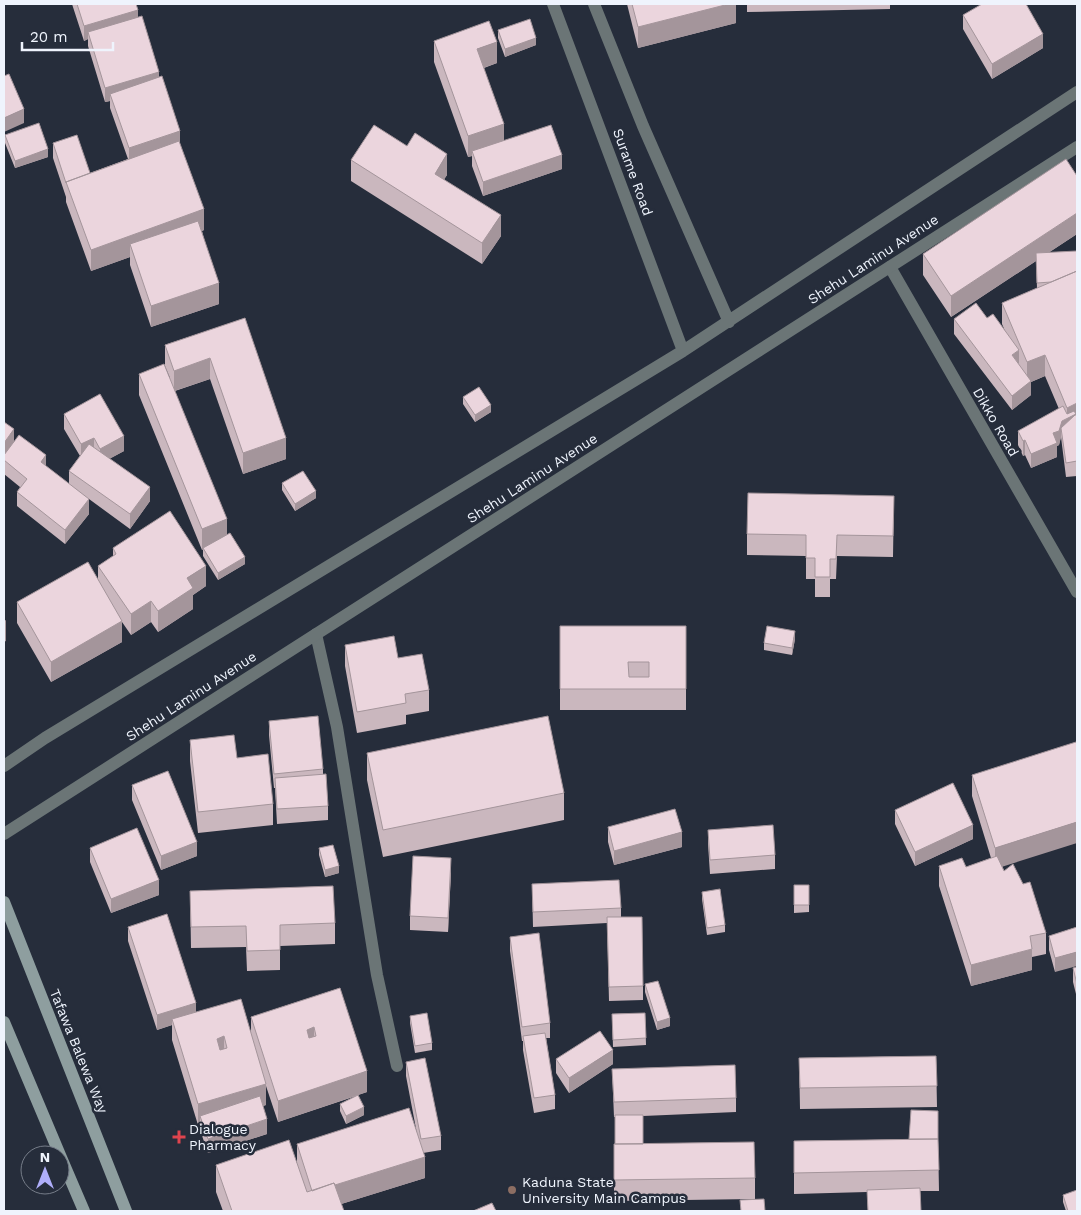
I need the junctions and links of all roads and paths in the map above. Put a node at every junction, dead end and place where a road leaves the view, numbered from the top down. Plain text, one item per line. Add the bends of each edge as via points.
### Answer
1 (553, 4) edge
2 (594, 4) edge
3 (1077, 92) edge
4 (1077, 147) edge
5 (890, 267) junction
6 (729, 322) junction
7 (683, 351) junction
8 (1077, 592) edge
9 (316, 634) junction
10 (4, 766) edge
11 (4, 834) edge
12 (4, 902) edge
13 (4, 1022) edge
14 (397, 1066) dead end
15 (56, 1145) edge
16 (70, 1178) edge
17 (84, 1211) edge
18 (126, 1211) edge

1 - 7 street, Surame Road
2 - 6 street, Surame Road
3 - 6 street, Shehu Laminu Avenue
4 - 5 street, Shehu Laminu Avenue
5 - 8 street, Dikko Road
5 - 9 street, Shehu Laminu Avenue
6 - 7 street, Shehu Laminu Avenue
7 - 10 street, Shehu Laminu Avenue via 53,733
9 - 11 street, Shehu Laminu Avenue
9 - 14 street via 337,727 377,976
12 - 18 main road, Tafawa Balewa Way
13 - 15 main road
16 - 17 main road

